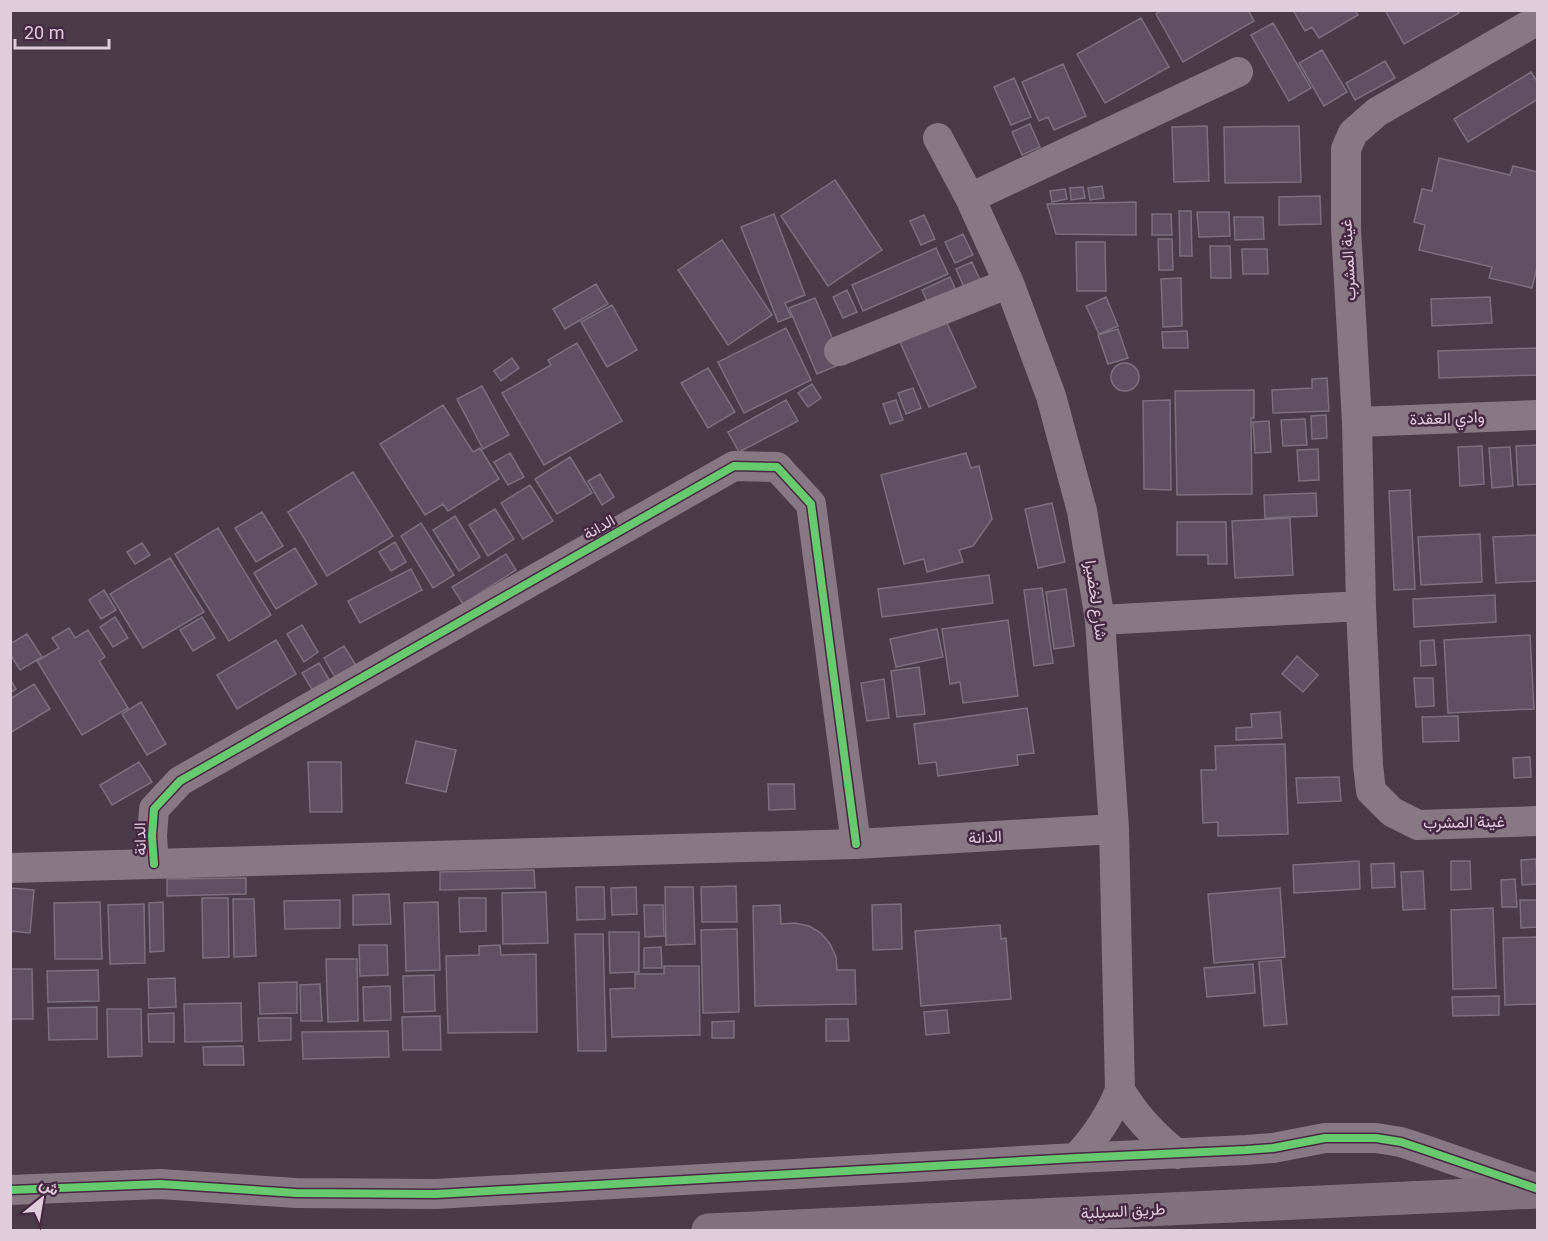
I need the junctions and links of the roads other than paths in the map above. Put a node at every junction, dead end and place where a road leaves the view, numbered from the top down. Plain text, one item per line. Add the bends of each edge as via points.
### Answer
1 (1538, 20) edge
2 (1238, 72) dead end
3 (938, 138) dead end
4 (970, 198) junction
5 (1009, 283) junction
6 (839, 351) dead end
7 (1538, 415) edge
8 (1358, 422) junction
9 (1361, 606) junction
10 (1100, 620) junction
11 (1538, 820) edge
12 (1114, 829) junction
13 (856, 844) junction
14 (154, 864) junction
15 (10, 868) edge
16 (1120, 1090) junction
17 (1177, 1154) junction
18 (1076, 1158) junction
19 (10, 1190) edge
20 (1538, 1191) edge
21 (708, 1230) edge

1 - 8 street, غينة المشرب via 1377,112 1353,133 1346,149 1346,228
2 - 4 street
3 - 4 street, شارع لخضيرا
4 - 5 street, شارع لخضيرا
5 - 6 street
5 - 10 street, شارع لخضيرا via 1051,396 1082,511
7 - 8 street, وادي العقدة
8 - 9 street, غينة المشرب
9 - 10 street
9 - 11 street, غينة المشرب via 1371,791 1392,812 1418,825
10 - 12 street, شارع لخضيرا
12 - 13 street, الدانة
12 - 16 street, شارع لخضيرا
13 - 14 street, الدانة
13 - 14 street, الدانة via 811,504 777,467 734,466 180,780 154,809
14 - 15 street, الدانة
16 - 17 street via 1144,1126
16 - 18 street, شارع لخضيرا via 1102,1127
17 - 18 street
17 - 20 street via 1273,1148 1324,1138 1376,1138 1401,1142
18 - 19 street via 436,1194 307,1193 160,1184
20 - 21 main road, طريق السيلية

